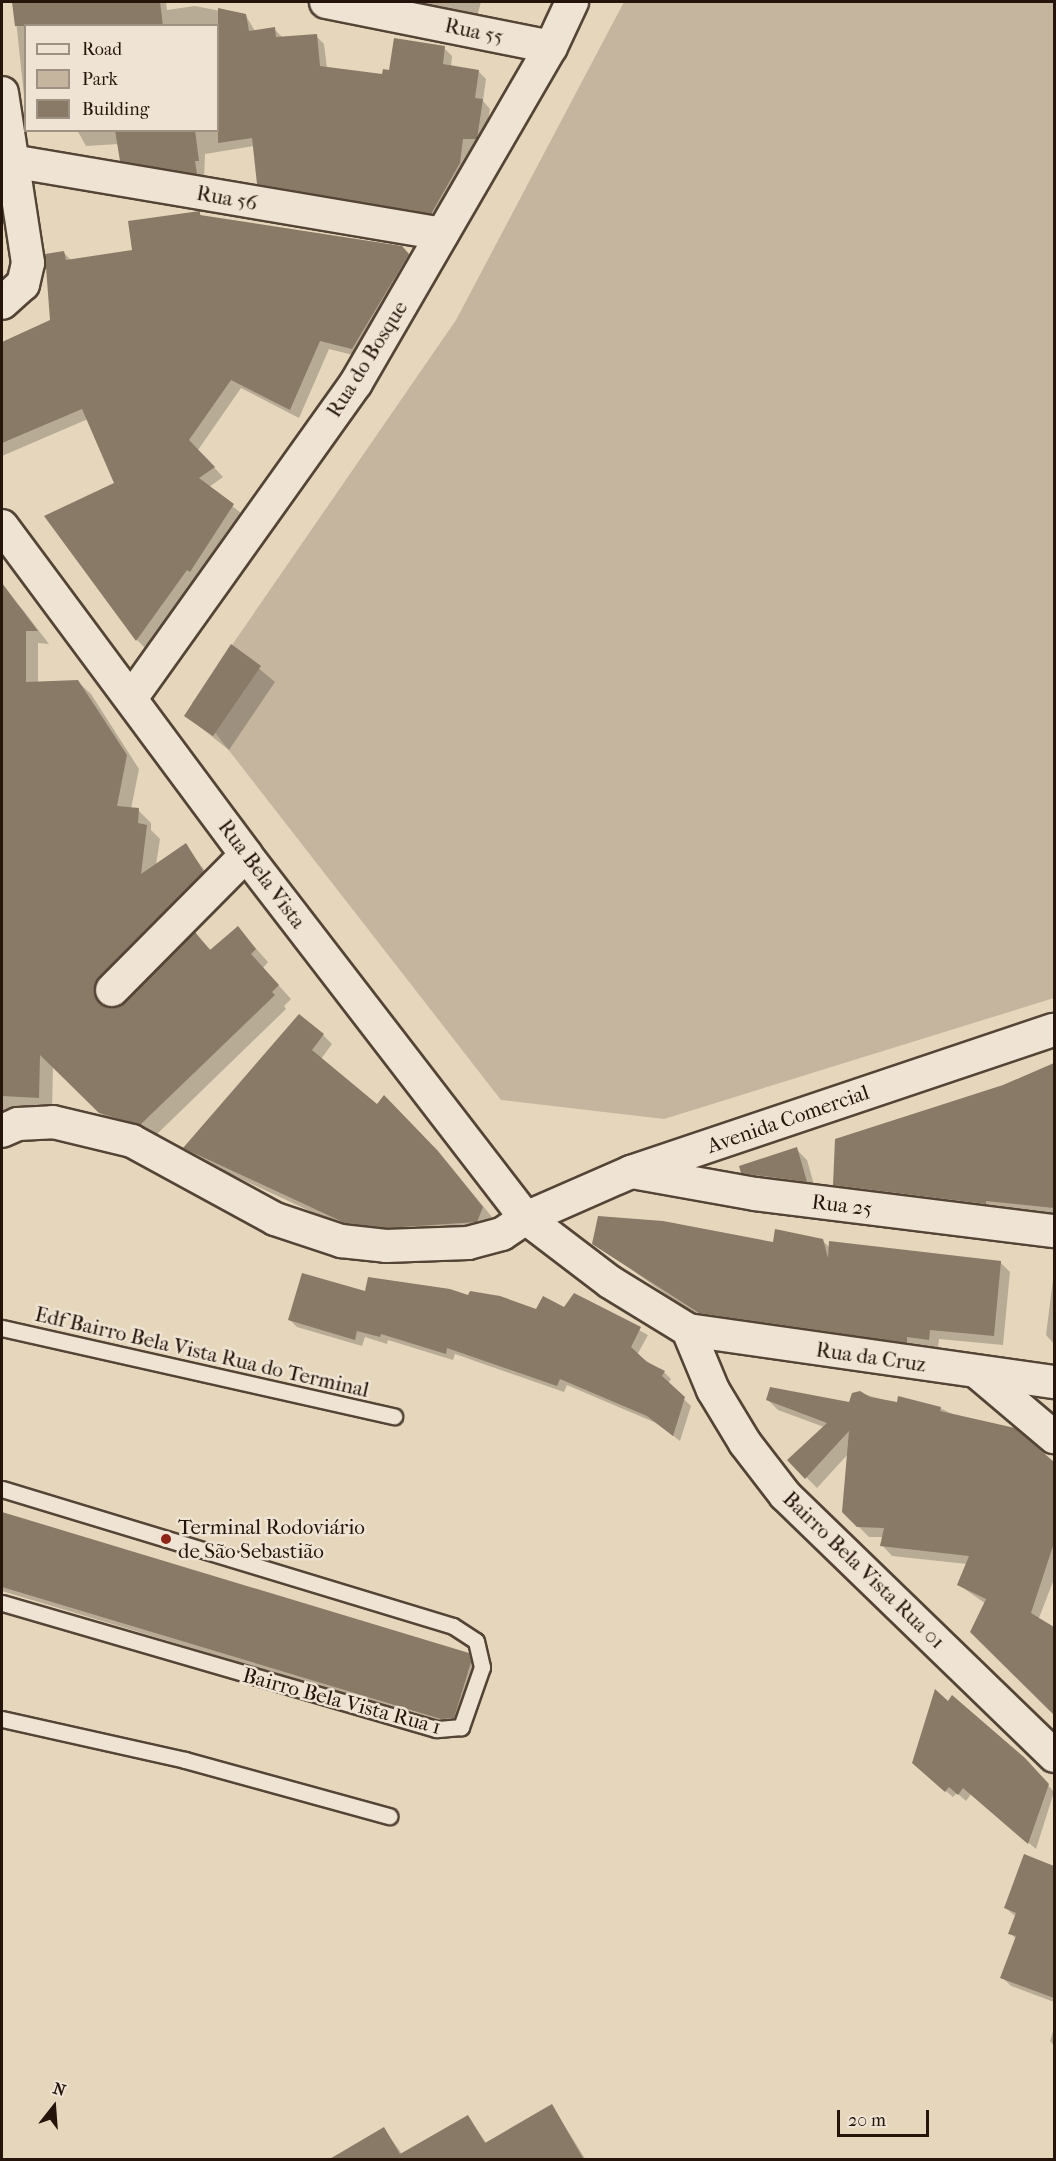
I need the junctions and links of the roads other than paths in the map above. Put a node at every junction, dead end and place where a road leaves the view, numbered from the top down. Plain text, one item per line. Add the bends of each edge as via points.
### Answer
1 (326, 2) edge
2 (572, 2) edge
3 (551, 47) junction
4 (2, 93) edge
5 (11, 161) junction
6 (442, 234) junction
7 (2, 303) edge
8 (2, 526) edge
9 (132, 697) junction
10 (246, 855) junction
11 (112, 990) dead end
12 (1054, 1030) edge
13 (2, 1131) edge
14 (631, 1172) junction
15 (526, 1218) junction
16 (1054, 1231) edge
17 (2, 1328) edge
18 (688, 1330) junction
19 (978, 1372) junction
20 (1054, 1382) edge
21 (394, 1416) dead end
22 (1054, 1437) edge
23 (2, 1489) edge
24 (2, 1604) edge
25 (2, 1719) edge
26 (1054, 1756) edge
27 (389, 1816) dead end

1 - 3 street, Rua 55
2 - 3 street, Rua do Bosque
3 - 6 street, Rua do Bosque
4 - 5 street
5 - 6 street, Rua 56
5 - 7 street via 28,263 23,284
6 - 9 street, Rua do Bosque via 356,383
8 - 9 street, Rua Bela Vista
9 - 10 street, Rua Bela Vista
10 - 11 street
10 - 15 street, Rua Bela Vista
12 - 14 street, Avenida Comercial
13 - 15 street, Avenida Comercial via 18,1124 53,1122 132,1141 275,1219 341,1241 386,1246 468,1243 502,1234
14 - 15 street, Avenida Comercial
14 - 16 street, Rua 25 via 755,1194
15 - 18 street, Rua Bela Vista via 620,1289
17 - 21 lane, Edf Bairro Bela Vista Rua do Terminal
18 - 19 street, Rua da Cruz
18 - 26 street, Bairro Bela Vista Rua 01 via 713,1390 745,1443 785,1495
19 - 20 street, Rua da Cruz
19 - 22 street
23 - 24 lane, Bairro Bela Vista Rua 1 via 453,1626 476,1641 482,1667 461,1727 436,1729
25 - 27 lane via 185,1760

